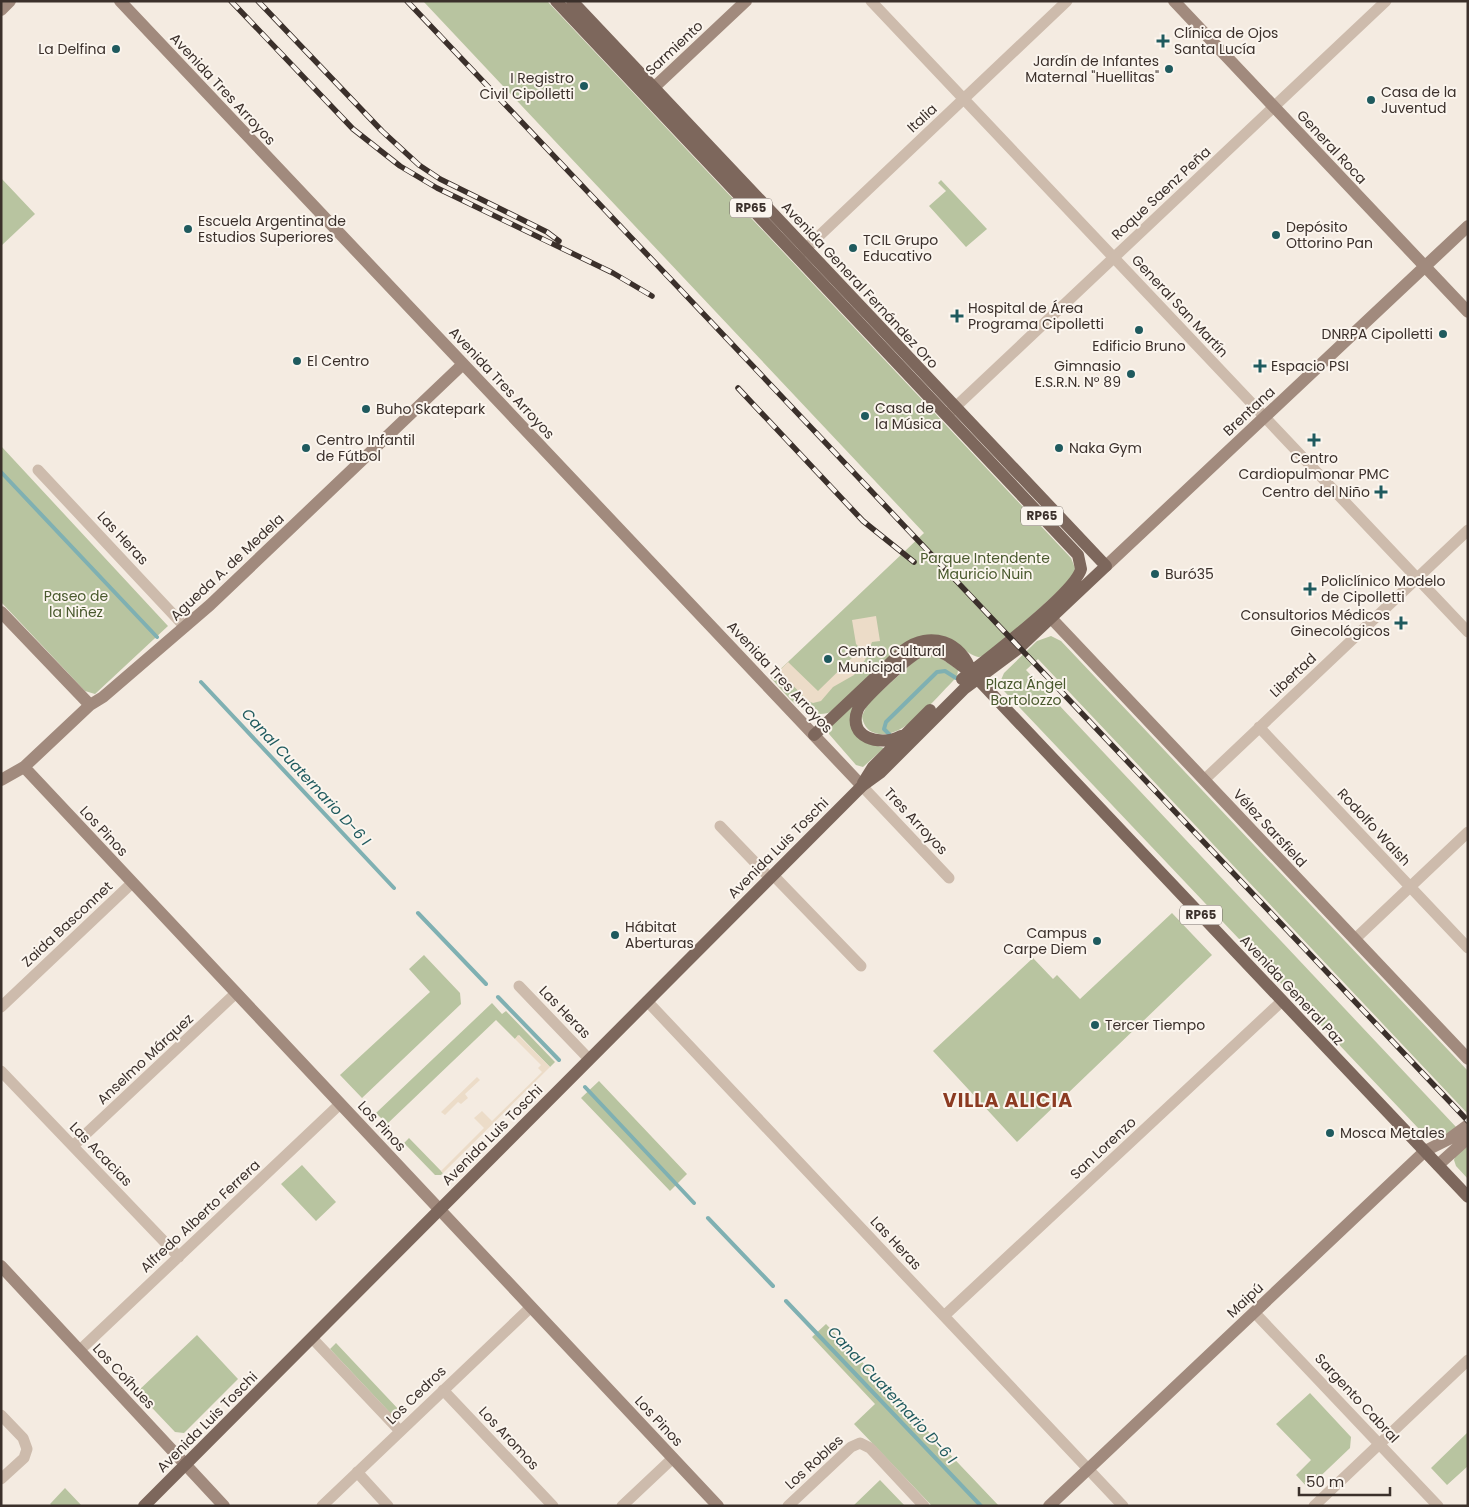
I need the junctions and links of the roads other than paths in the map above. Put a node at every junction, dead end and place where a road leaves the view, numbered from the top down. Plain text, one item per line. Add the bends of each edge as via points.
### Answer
1 (10, 1) edge
2 (120, 1) edge
3 (556, 1) edge
4 (572, 1) edge
5 (746, 1) edge
6 (871, 1) edge
7 (1068, 1) edge
8 (1174, 1) edge
9 (1386, 1) edge
10 (1, 10) edge
11 (650, 92) junction
12 (964, 99) junction
13 (1274, 107) junction
14 (1468, 226) edge
15 (801, 253) junction
16 (1114, 258) junction
17 (1424, 266) junction
18 (1468, 312) edge
19 (463, 364) junction
20 (951, 411) junction
21 (1264, 417) junction
22 (995, 467) junction
23 (38, 470) dead end
24 (1468, 530) edge
25 (1104, 568) junction
26 (1081, 569) joint
27 (1417, 578) junction
28 (1, 612) edge
29 (1051, 618) junction
30 (185, 627) junction
31 (1468, 632) edge
32 (974, 676) junction
33 (90, 705) junction
34 (1259, 727) junction
35 (908, 732) junction
36 (814, 735) junction
37 (24, 767) junction
38 (1, 780) edge
39 (1204, 780) junction
40 (862, 786) junction
41 (720, 826) dead end
42 (1468, 832) edge
43 (771, 876) junction
44 (949, 878) dead end
45 (132, 883) junction
46 (1410, 887) junction
47 (1355, 939) junction
48 (1468, 948) edge
49 (861, 966) dead end
50 (520, 986) dead end
51 (236, 993) junction
52 (647, 1001) junction
53 (1282, 1001) junction
54 (1, 1007) edge
55 (590, 1059) junction
56 (1468, 1059) edge
57 (1, 1070) edge
58 (340, 1104) junction
59 (1468, 1125) edge
60 (1468, 1138) edge
61 (73, 1146) junction
62 (1425, 1151) junction
63 (1438, 1165) junction
64 (1468, 1197) edge
65 (439, 1209) junction
66 (178, 1257) junction
67 (1, 1266) edge
68 (531, 1307) junction
69 (1254, 1312) junction
70 (944, 1316) junction
71 (312, 1338) junction
72 (80, 1350) junction
73 (1468, 1360) edge
74 (443, 1390) junction
75 (1, 1415) edge
76 (400, 1431) junction
77 (1379, 1444) junction
78 (673, 1458) junction
79 (186, 1465) junction
80 (1088, 1469) junction
81 (357, 1472) junction
82 (1, 1479) edge
83 (144, 1506) edge
84 (224, 1506) edge
85 (322, 1506) edge
86 (388, 1506) edge
87 (553, 1506) edge
88 (622, 1506) edge
89 (718, 1506) edge
90 (788, 1506) edge
91 (924, 1506) edge
92 (1049, 1506) edge
93 (1123, 1506) edge
94 (1314, 1506) edge
95 (1438, 1506) edge

1 - 10 street
2 - 19 street, Avenida Tres Arroyos
3 - 11 main road, Avenida General Fernández Oro / RP65
4 - 11 main road, Avenida General Fernández Oro / RP65
5 - 11 street, Sarmiento
6 - 12 street, General San Martín
7 - 12 street, Italia
8 - 13 street, General Roca
9 - 13 street, Roque Saenz Peña
11 - 15 main road, Avenida General Fernández Oro / RP65
12 - 15 street, Italia
12 - 16 street, General San Martín
13 - 16 street, Roque Saenz Peña
13 - 17 street, General Roca
14 - 17 street, Brentana
15 - 20 main road, Avenida General Fernández Oro / RP65
16 - 20 street, Roque Saenz Peña
16 - 21 street, General San Martín
17 - 18 street, General Roca
17 - 21 street, Brentana
19 - 30 street, Agueda A. de Medela
19 - 36 street, Avenida Tres Arroyos
20 - 22 main road, Avenida General Fernández Oro / RP65
20 - 25 main road, Avenida General Fernández Oro / RP65
21 - 25 street, Brentana
21 - 27 street, General San Martín
22 - 25 main road via 1019,484
22 - 26 main road, Avenida General Fernández Oro / RP65 via 1072,548 1080,560
23 - 30 street, Las Heras
24 - 27 street, Libertad
25 - 29 main road, Brentana / RP65
26 - 32 main road, Avenida Luis Toschi / RP65 via 1069,588
27 - 31 street, General San Martín
27 - 34 street, Libertad
28 - 33 street
29 - 32 main road, Avenida Luis Toschi / RP65 via 1019,648
29 - 39 street, Vélez Sarsfield
30 - 33 street, Agueda A. de Medela
32 - 35 main road, Avenida Luis Toschi / RP65
32 - 35 main road, RP65 via 942,653 920,652 866,698 858,709 859,727 872,740 891,740
32 - 36 main road via 964,656 951,645 932,640 915,643
32 - 40 main road, Avenida Luis Toschi via 880,773
32 - 53 main road, Avenida General Paz / RP65
33 - 37 street, Agueda A. de Medela
34 - 39 street, Libertad
34 - 46 street, Rodolfo Walsh
35 - 40 main road, Avenida Luis Toschi via 871,769
36 - 40 street, Avenida Tres Arroyos
37 - 38 street, Agueda A. de Medela
37 - 45 street, Los Pinos
39 - 47 street, Vélez Sarsfield
40 - 43 main road, Avenida Luis Toschi
40 - 44 street, Tres Arroyos
41 - 43 street
42 - 46 street
43 - 49 street
43 - 52 main road, Avenida Luis Toschi
45 - 51 street, Los Pinos
45 - 54 street, Zaida Basconnet
46 - 47 street
46 - 48 street, Rodolfo Walsh
47 - 56 street, Vélez Sarsfield
50 - 55 street, Las Heras
51 - 58 street, Los Pinos
51 - 61 street, Anselmo Márquez
52 - 55 main road, Avenida Luis Toschi
52 - 70 street, Las Heras
53 - 62 main road, Avenida General Paz / RP65
53 - 70 street, San Lorenzo
55 - 65 main road, Avenida Luis Toschi
57 - 61 street, Las Acacias
58 - 65 street, Los Pinos
58 - 66 street, Alfredo Alberto Ferrera
59 - 62 street, Maipú
60 - 63 street
61 - 66 street, Las Acacias
62 - 63 main road, Avenida General Paz / RP65
62 - 69 street, Maipú
63 - 64 main road, Avenida General Paz / RP65
65 - 68 street, Los Pinos
65 - 71 main road, Avenida Luis Toschi
66 - 72 street, Alfredo Alberto Ferrera
67 - 72 street, Los Coíhues
68 - 74 street, Los Cedros
68 - 78 street, Los Pinos
69 - 77 street, Sargento Cabral
69 - 80 street, Maipú
70 - 80 street, Las Heras
71 - 76 street
71 - 79 main road, Avenida Luis Toschi
72 - 79 street, Los Coíhues
73 - 77 street
74 - 76 street, Los Cedros
74 - 87 street, Los Aromos
75 - 82 street via 23,1438 27,1449 24,1458
76 - 81 street, Los Cedros
77 - 94 street
77 - 95 street, Sargento Cabral
78 - 88 street
78 - 89 street, Los Pinos
79 - 83 main road, Avenida Luis Toschi
79 - 84 street, Los Coíhues
80 - 92 street, Maipú
80 - 93 street, Las Heras
81 - 85 street, Los Cedros
81 - 86 street
90 - 91 street, Los Robles via 851,1447 860,1443 870,1448

